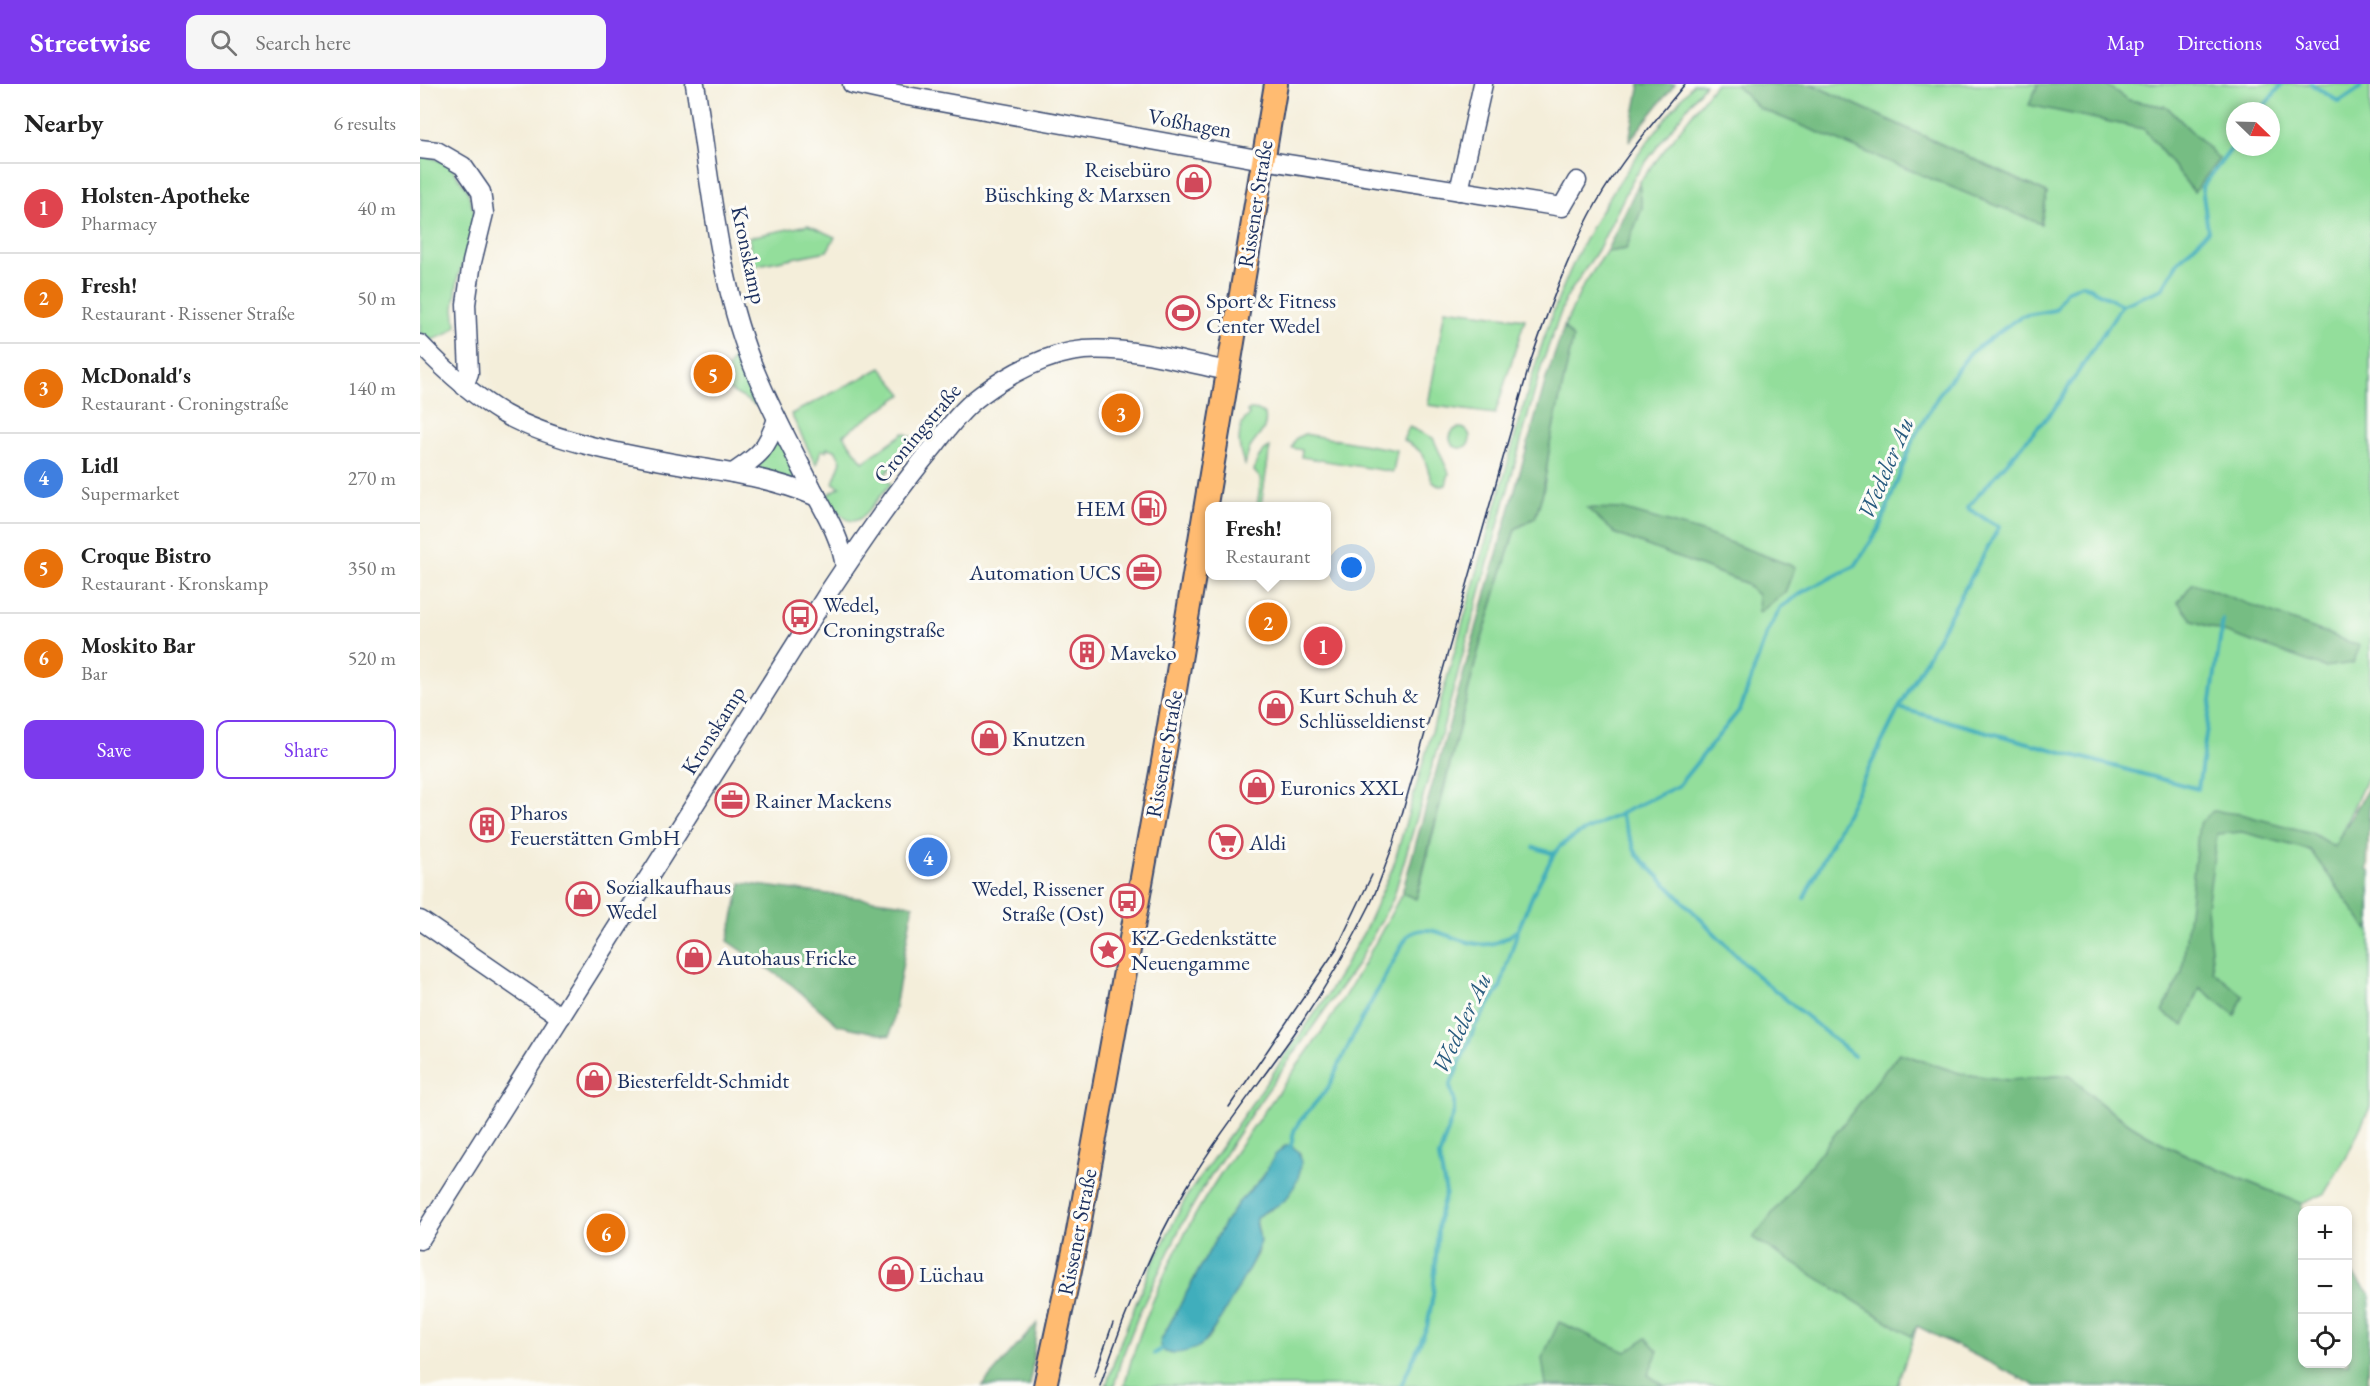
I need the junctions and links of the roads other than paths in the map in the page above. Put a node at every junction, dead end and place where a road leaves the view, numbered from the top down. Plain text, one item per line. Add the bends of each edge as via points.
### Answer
1 (695, 84) edge
2 (852, 84) edge
3 (1276, 84) edge
4 (1483, 84) edge
5 (420, 148) edge
6 (1263, 160) junction
7 (1577, 181) dead end
8 (1460, 191) junction
9 (420, 344) edge
10 (1227, 371) junction
11 (464, 386) junction
12 (777, 419) junction
13 (733, 473) junction
14 (817, 497) junction
15 (1205, 502) edge
16 (1205, 504) edge
17 (875, 522) junction
18 (832, 525) junction
19 (845, 567) junction
20 (420, 920) edge
21 (561, 1017) junction
22 (420, 1240) edge
23 (1045, 1386) edge

1 - 12 street, Kronskamp via 726,278 751,360
2 - 6 street, Voßhagen
3 - 6 main road, Rissener Straße
4 - 8 street
5 - 11 street via 437,151 463,166 481,192 484,213 466,304 469,373
6 - 8 street, Voßhagen
6 - 10 main road, Rissener Straße
7 - 8 street, Voßhagen via 1562,207
9 - 11 street
10 - 15 main road, Rissener Straße
10 - 17 street, Croningstraße via 1115,349 1082,350 1048,359 980,396 951,425
11 - 13 street via 504,414 554,435
12 - 13 street via 759,456
12 - 14 street, Kronskamp
13 - 14 street
14 - 18 street, Kronskamp
16 - 23 main road, Rissener Straße via 1099,1118
17 - 18 street via 856,531
17 - 19 street, Croningstraße
18 - 19 street, Kronskamp via 839,537
19 - 21 street, Kronskamp
20 - 21 street
21 - 22 street, Kronskamp

